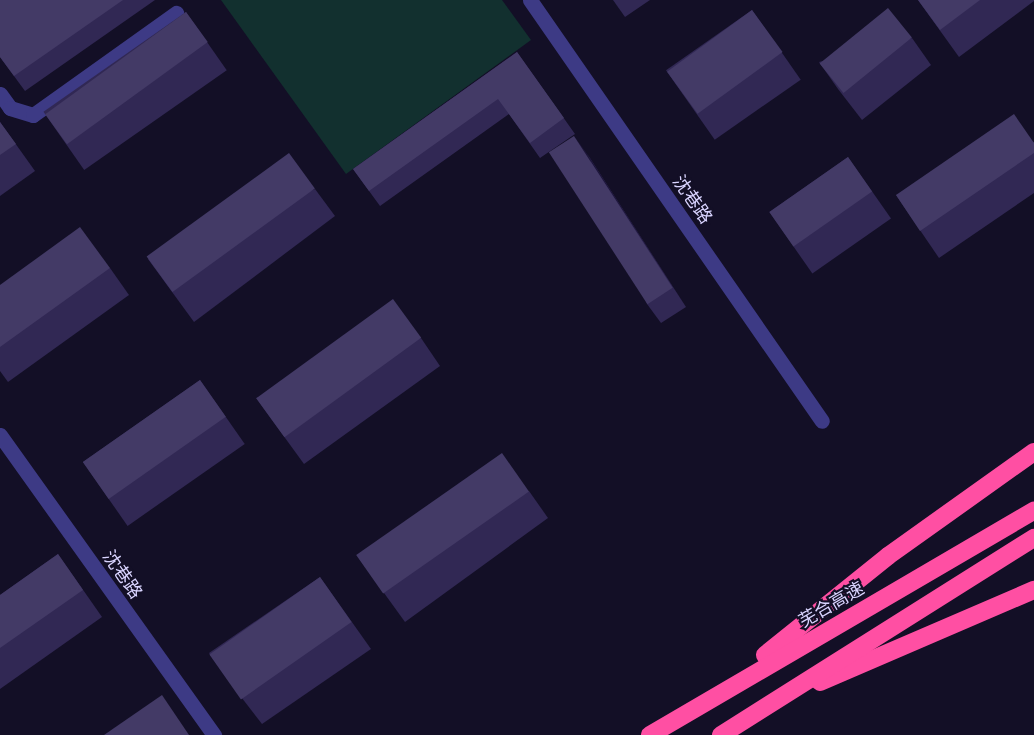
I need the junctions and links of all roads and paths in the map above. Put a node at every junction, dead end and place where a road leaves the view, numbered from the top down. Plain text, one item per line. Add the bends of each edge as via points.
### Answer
1 (530, 0) edge
2 (176, 13) dead end
3 (0, 94) edge
4 (822, 421) dead end
5 (0, 435) edge
6 (1034, 452) edge
7 (1034, 511) edge
8 (1034, 538) edge
9 (1034, 590) edge
10 (719, 693) junction
11 (766, 706) junction
12 (214, 735) edge
13 (650, 735) edge
14 (721, 735) edge

1 - 4 street, 沈巷路
2 - 3 street via 33,115 10,108
5 - 12 street, 沈巷路
6 - 10 highway via 888,556
7 - 10 highway, 芜合高速
8 - 11 highway
9 - 11 highway
10 - 13 highway, 芜合高速
11 - 14 highway

